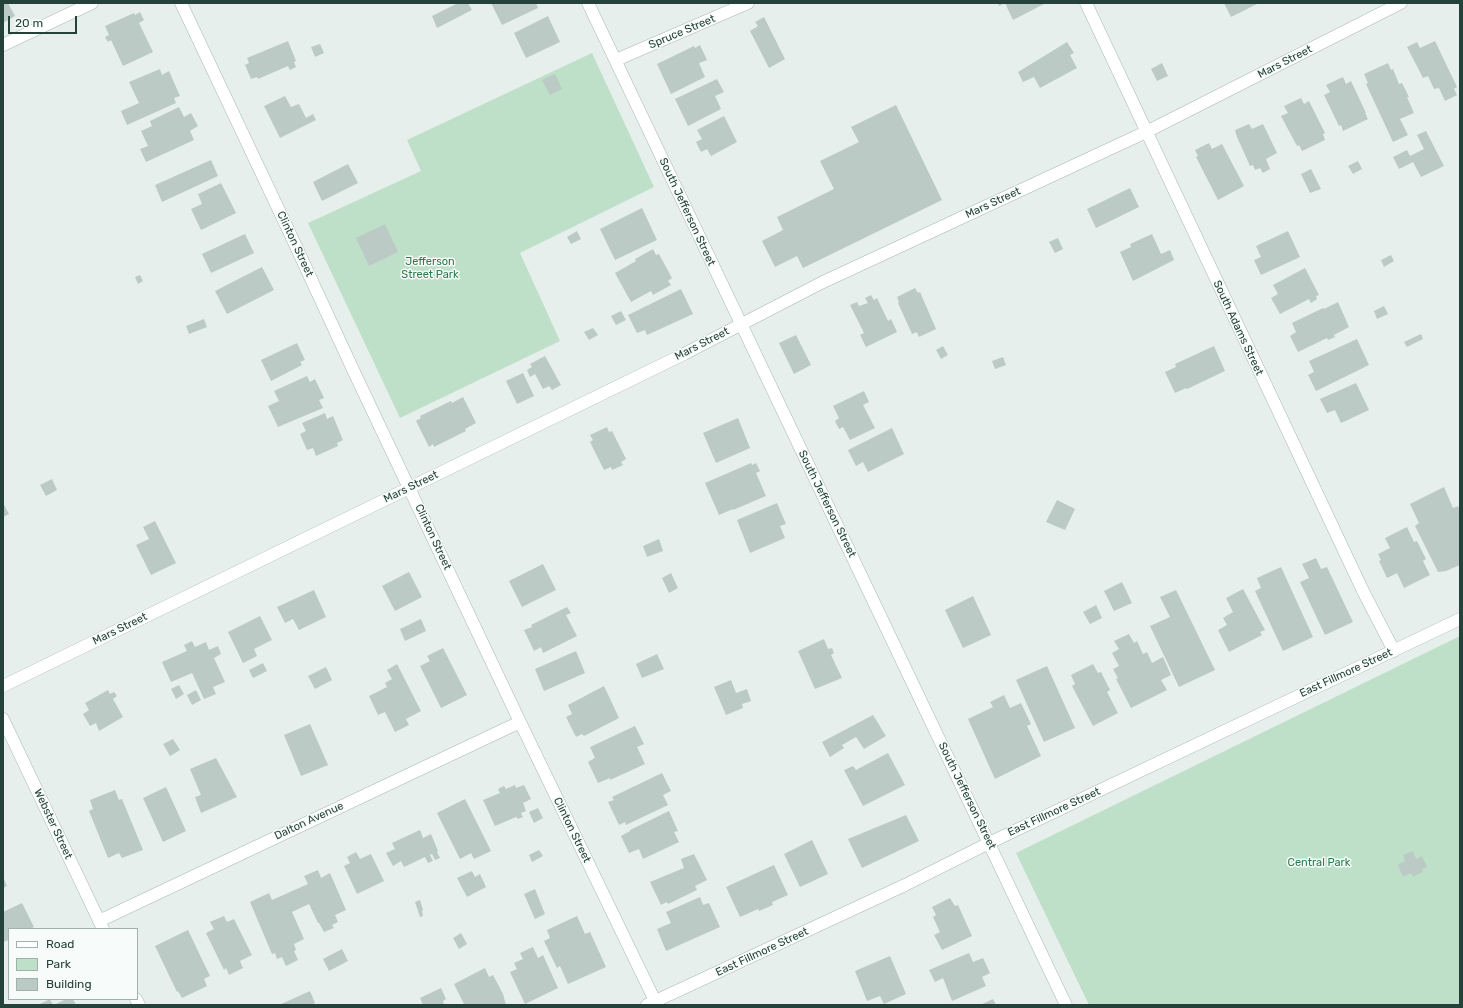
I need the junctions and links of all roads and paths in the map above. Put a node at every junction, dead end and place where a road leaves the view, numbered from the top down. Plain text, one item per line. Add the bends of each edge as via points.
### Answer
1 (92, 3) edge
2 (181, 3) edge
3 (588, 3) edge
4 (748, 3) edge
5 (1086, 3) edge
6 (1401, 3) edge
7 (3, 45) edge
8 (616, 60) junction
9 (1146, 132) junction
10 (741, 324) junction
11 (410, 488) junction
12 (1460, 620) edge
13 (1394, 651) junction
14 (3, 686) edge
15 (3, 719) edge
16 (520, 722) junction
17 (989, 843) junction
18 (101, 925) edge
19 (653, 1004) edge
20 (1066, 1005) edge

1 - 7 street
2 - 11 street, Clinton Street
3 - 8 street, South Jefferson Street
4 - 8 street, Spruce Street
5 - 9 street, South Adams Street
6 - 9 street, Mars Street
8 - 10 street, South Jefferson Street
9 - 10 street, Mars Street via 821,283
9 - 13 street, South Adams Street via 1363,591
10 - 11 street, Mars Street
10 - 17 street, South Jefferson Street
11 - 14 street, Mars Street
11 - 16 street, Clinton Street
12 - 13 street, East Fillmore Street
13 - 17 street, East Fillmore Street
15 - 18 street, Webster Street
16 - 18 street, Dalton Avenue
16 - 19 street, Clinton Street
17 - 19 street, East Fillmore Street
17 - 20 street, South Jefferson Street

